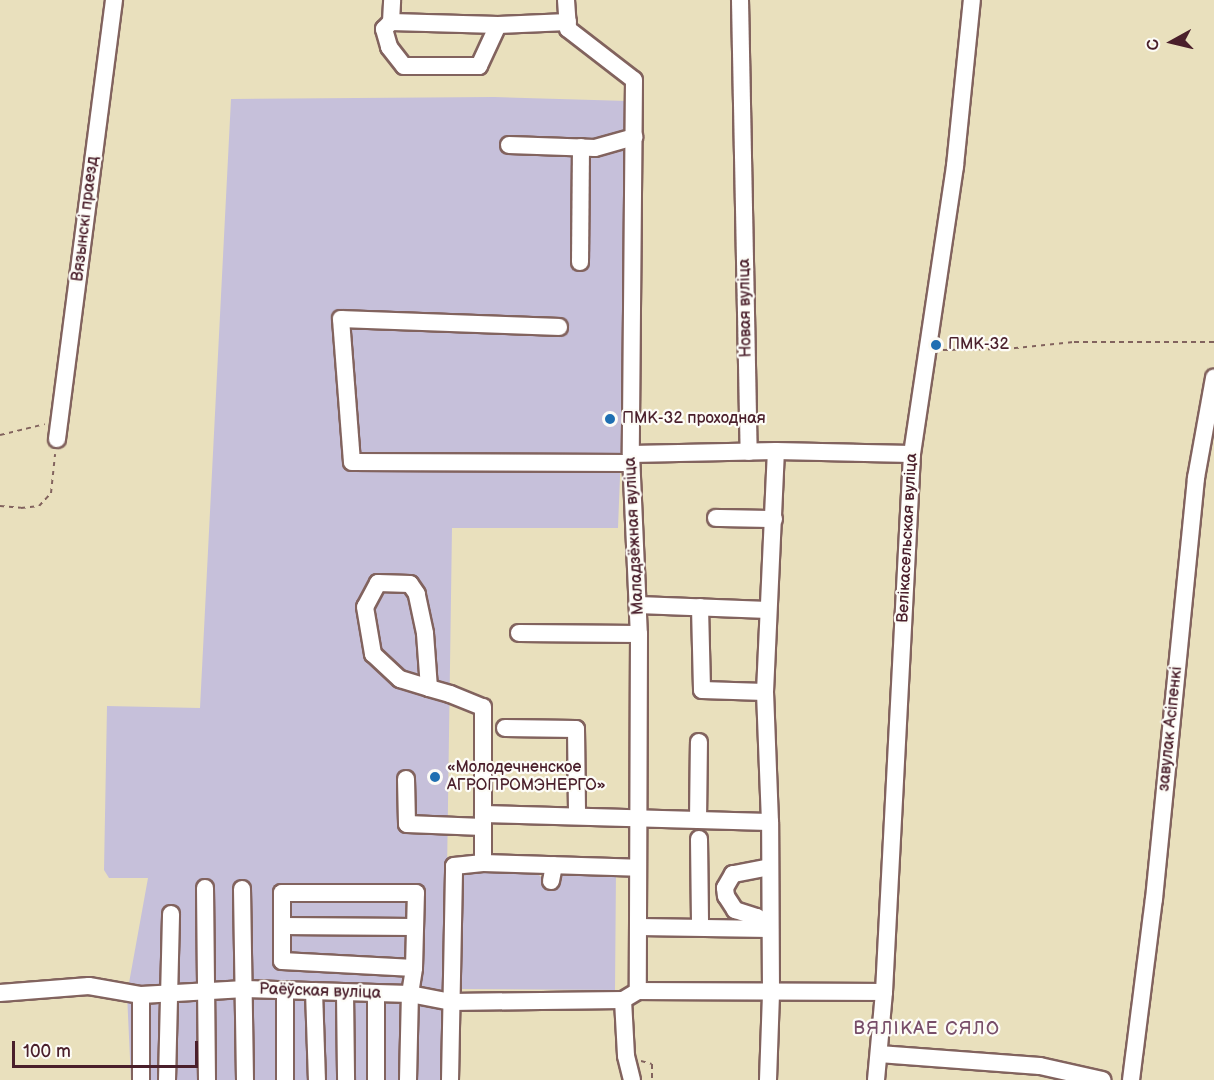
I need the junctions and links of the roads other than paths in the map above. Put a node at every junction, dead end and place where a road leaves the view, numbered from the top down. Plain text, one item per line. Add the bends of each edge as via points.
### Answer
1 (114, 0) edge
2 (392, 0) edge
3 (566, 0) edge
4 (740, 0) edge
5 (972, 0) edge
6 (391, 21) junction
7 (568, 22) junction
8 (498, 25) junction
9 (634, 137) junction
10 (508, 145) dead end
11 (581, 147) junction
12 (580, 262) dead end
13 (559, 327) dead end
14 (1214, 378) edge
15 (57, 439) road end
16 (776, 451) junction
17 (749, 452) junction
18 (912, 454) junction
19 (631, 459) junction
20 (716, 518) dead end
21 (774, 519) junction
22 (638, 605) junction
23 (700, 608) junction
24 (768, 610) junction
25 (519, 633) dead end
26 (639, 634) junction
27 (429, 688) junction
28 (765, 692) junction
29 (505, 728) dead end
30 (699, 742) dead end
31 (406, 779) dead end
32 (577, 816) junction
33 (638, 818) junction
34 (698, 819) junction
35 (483, 820) junction
36 (770, 822) junction
37 (699, 839) dead end
38 (483, 863) junction
39 (770, 867) junction
40 (638, 868) junction
41 (205, 888) dead end
42 (242, 889) dead end
43 (171, 914) dead end
44 (282, 926) junction
45 (413, 927) junction
46 (639, 927) junction
47 (700, 927) junction
48 (770, 929) junction
49 (414, 968) junction
50 (245, 989) junction
51 (285, 990) junction
52 (207, 991) junction
53 (314, 991) junction
54 (771, 992) junction
55 (884, 992) junction
56 (0, 993) edge
57 (345, 993) junction
58 (376, 994) junction
59 (410, 994) junction
60 (141, 995) junction
61 (170, 995) junction
62 (631, 996) junction
63 (451, 1002) junction
64 (879, 1054) junction
65 (141, 1080) edge
66 (168, 1080) edge
67 (207, 1080) edge
68 (245, 1080) edge
69 (285, 1080) edge
70 (317, 1080) edge
71 (346, 1080) edge
72 (376, 1080) edge
73 (408, 1080) edge
74 (450, 1080) edge
75 (632, 1080) edge
76 (768, 1080) edge
77 (876, 1080) edge
78 (1102, 1080) edge
79 (1131, 1080) edge

1 - 15 street, Вязынскі праезд
2 - 6 street
3 - 7 street
4 - 17 street, Новая вуліца
5 - 18 street, Велікасельская вуліца via 955,166
6 - 8 street
6 - 8 street via 384,29 389,47 404,66 479,66
7 - 8 street
7 - 9 street, Маладзёжная вуліца via 568,29 634,80
9 - 11 street via 595,148
9 - 19 street, Маладзёжная вуліца
10 - 11 street
11 - 12 street
13 - 19 street via 341,319 352,462
14 - 79 street, завулак Асіпенкі via 1196,478 1154,899
16 - 17 street
16 - 18 street
16 - 21 street
17 - 19 street
18 - 55 street, Велікасельская вуліца
19 - 22 street, Маладзёжная вуліца
20 - 21 street
21 - 24 street
22 - 23 street
22 - 26 street, Маладзёжная вуліца
23 - 24 street
23 - 28 street via 702,690
24 - 28 street
25 - 26 street
26 - 33 street, Маладзёжная вуліца
27 - 27 street via 400,678 373,654 365,608 378,583 410,584 417,594
27 - 35 street via 483,707
28 - 36 street
29 - 32 street via 576,729
30 - 34 street
31 - 35 street via 407,824
32 - 33 street
32 - 35 street
33 - 34 street
33 - 40 street, Маладзёжная вуліца
34 - 36 street
35 - 38 street
36 - 39 street
37 - 47 street
38 - 40 street via 553,873
38 - 63 street via 454,867
39 - 48 street
39 - 48 street via 733,874 725,888 735,910 757,917
40 - 46 street, Маладзёжная вуліца
41 - 52 street
42 - 50 street
43 - 61 street
44 - 45 street
44 - 45 street via 282,893 416,893
44 - 49 street via 282,961
45 - 49 street
46 - 47 street
46 - 62 street, Маладзёжная вуліца
47 - 48 street
48 - 54 street
49 - 59 street
50 - 51 street, Раёўская вуліца
50 - 52 street, Раёўская вуліца
50 - 68 street
51 - 53 street, Раёўская вуліца
51 - 69 street
52 - 61 street, Раёўская вуліца
52 - 67 street
53 - 57 street, Раёўская вуліца
53 - 70 street
54 - 55 street, Раёўская вуліца
54 - 62 street, Раёўская вуліца
54 - 76 street
55 - 64 street, Велікасельская вуліца
56 - 60 street, Раёўская вуліца via 89,987
57 - 58 street, Раёўская вуліца
57 - 71 street
58 - 59 street, Раёўская вуліца
58 - 72 street
59 - 63 street, Раёўская вуліца
59 - 73 street
60 - 61 street, Раёўская вуліца
60 - 65 street
61 - 66 street
62 - 63 street, Раёўская вуліца
62 - 75 street, Маладзёжная вуліца via 626,1056
63 - 74 street
64 - 77 street, Велікасельская вуліца
64 - 78 street via 1040,1066

